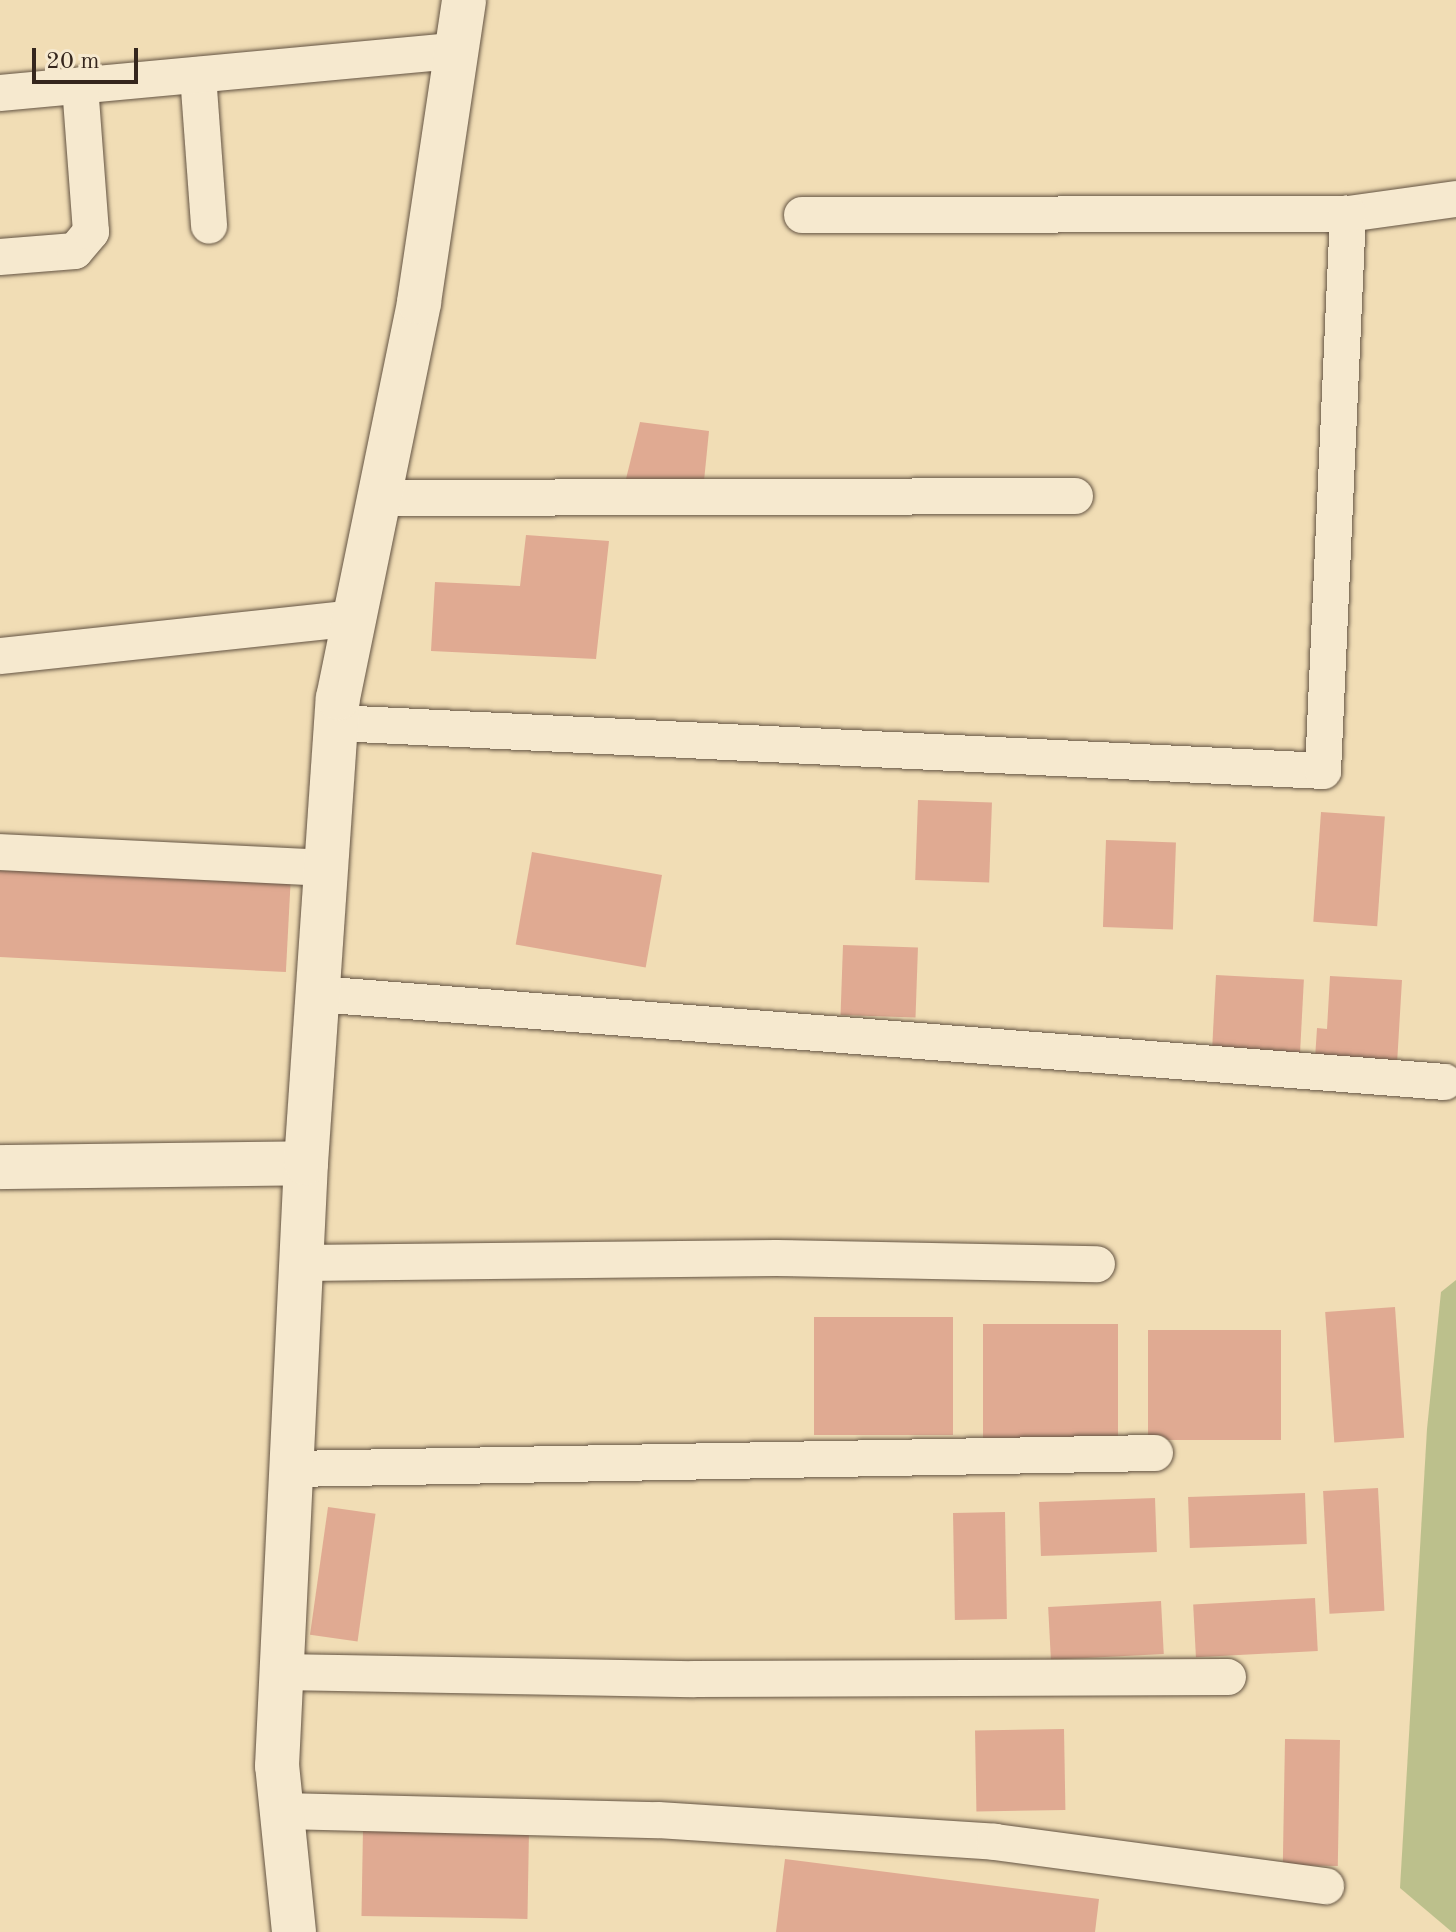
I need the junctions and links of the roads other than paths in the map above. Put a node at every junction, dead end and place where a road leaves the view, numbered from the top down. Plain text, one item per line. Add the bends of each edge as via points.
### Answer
1 (464, 0) edge
2 (456, 51) junction
3 (198, 75) junction
4 (80, 85) junction
5 (0, 93) edge
6 (1456, 199) edge
7 (1348, 214) junction
8 (802, 215) dead end
9 (209, 226) dead end
10 (0, 257) edge
11 (1075, 496) dead end
12 (379, 498) junction
13 (354, 618) junction
14 (0, 656) edge
15 (336, 723) junction
16 (0, 852) edge
17 (326, 868) junction
18 (317, 994) junction
19 (1445, 1082) dead end
20 (306, 1163) junction
21 (0, 1167) edge
22 (301, 1263) junction
23 (1097, 1264) dead end
24 (1155, 1453) dead end
25 (291, 1469) junction
26 (281, 1672) junction
27 (1228, 1677) dead end
28 (283, 1811) junction
29 (1326, 1886) dead end
30 (294, 1932) edge

1 - 2 main road
2 - 3 street
2 - 12 main road via 419,302
3 - 4 street
3 - 9 street
4 - 5 street
4 - 10 street via 91,232 75,251
6 - 7 street
7 - 8 street
7 - 15 street via 1323,771
11 - 12 street
12 - 13 main road
13 - 14 street
13 - 15 main road
15 - 17 main road
16 - 17 street
17 - 18 main road
18 - 19 street
18 - 20 main road
20 - 21 main road
20 - 22 main road
22 - 23 street via 776,1258
22 - 25 main road
24 - 25 street
25 - 26 main road
26 - 27 street via 694,1679
26 - 28 main road via 277,1766
28 - 29 street via 658,1820 995,1842
28 - 30 main road

